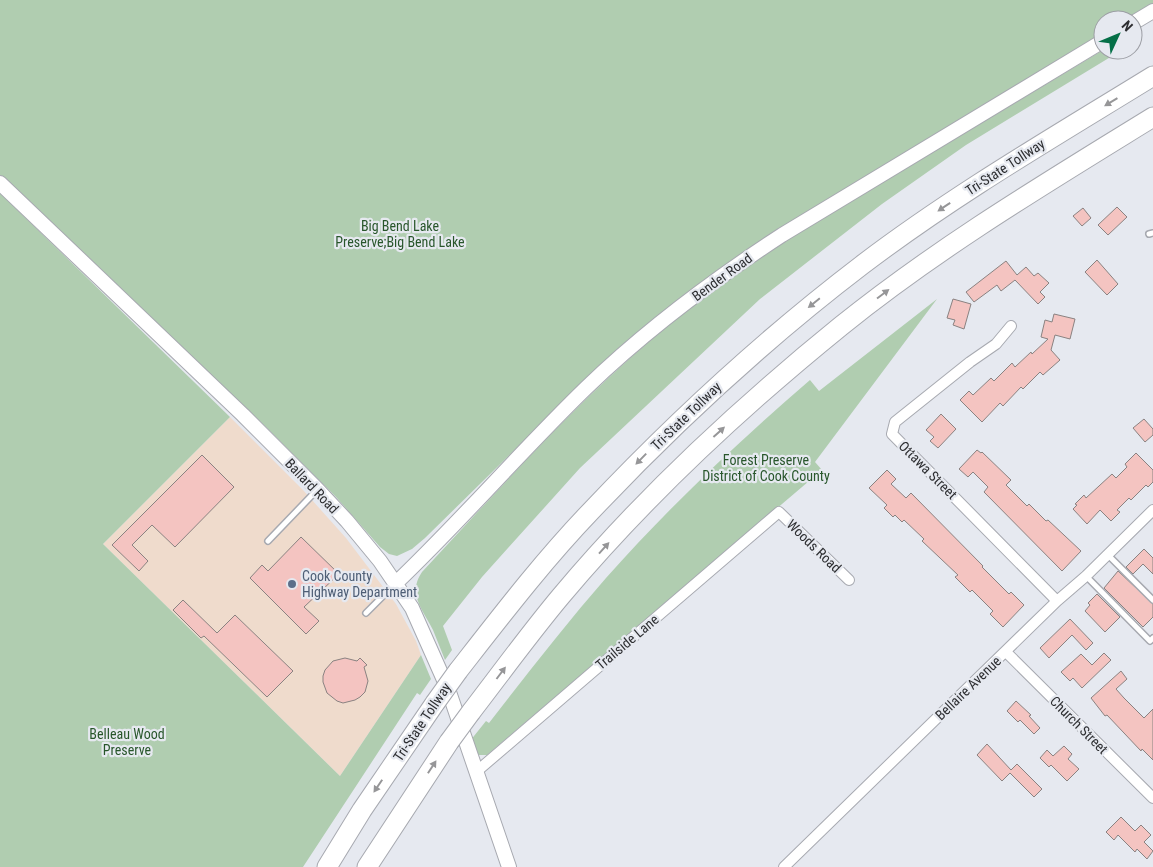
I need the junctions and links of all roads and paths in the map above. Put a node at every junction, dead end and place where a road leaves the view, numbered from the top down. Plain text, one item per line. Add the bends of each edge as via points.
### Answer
1 (1093, 47) edge
2 (1153, 76) edge
3 (1153, 117) edge
4 (0, 183) edge
5 (1011, 326) dead end
6 (318, 490) junction
7 (1153, 510) edge
8 (780, 512) joint
9 (268, 541) dead end
10 (1108, 554) junction
11 (1086, 576) junction
12 (849, 580) dead end
13 (396, 583) junction
14 (1153, 600) edge
15 (1057, 601) junction
16 (366, 613) dead end
17 (1153, 638) edge
18 (1006, 652) junction
19 (476, 772) junction
20 (1153, 798) edge
21 (327, 867) edge
22 (367, 867) edge
23 (509, 867) edge
24 (784, 867) edge

1 - 13 street, Bender Road via 738,264 632,346 586,388
2 -> 21 highway, Tri-State Tollway, bridge via 1035,148 908,232 750,356 646,454 534,575 458,671 362,810
22 -> 3 highway, bridge via 471,712 562,595 662,487 778,378 843,325 995,214
4 - 6 street, Ballard Road
5 - 15 street, Ottawa Street via 996,344 895,422 892,434
6 - 9 lane
6 - 13 street, Ballard Road
7 - 10 street, Bellaire Avenue
8 - 12 street, Woods Road
8 - 19 street, Trailside Lane
10 - 11 street, Bellaire Avenue
10 - 14 lane
11 - 15 street, Bellaire Avenue
11 - 17 lane via 1150,641
13 - 16 lane
13 - 19 street, Ballard Road via 412,608 448,689
15 - 18 street, Bellaire Avenue
18 - 20 street, Church Street
18 - 24 street, Bellaire Avenue
19 - 23 street, Ballard Road

